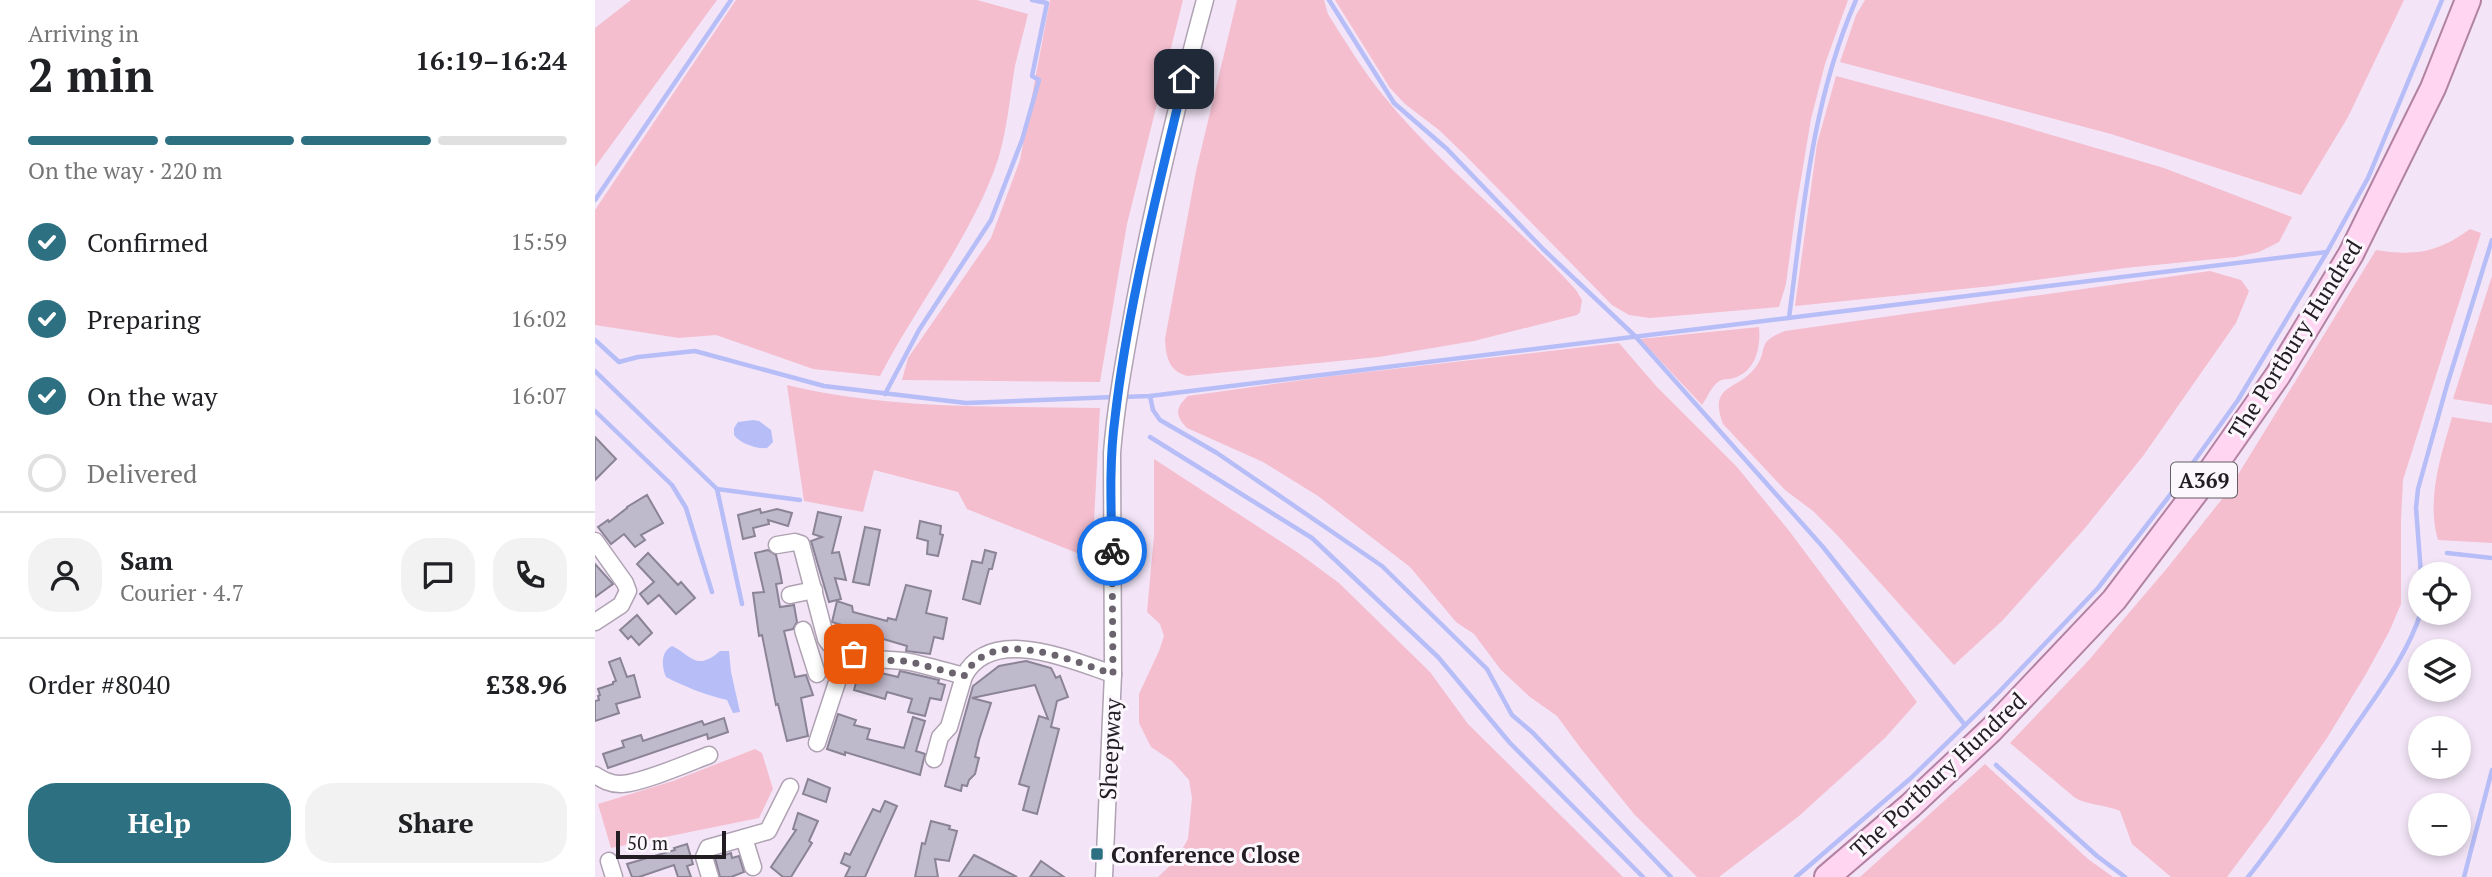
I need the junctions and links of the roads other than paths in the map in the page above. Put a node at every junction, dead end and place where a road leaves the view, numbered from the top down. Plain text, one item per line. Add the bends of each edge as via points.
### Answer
1 (1205, 0) edge
2 (2468, 0) edge
3 (595, 541) edge
4 (777, 545) dead end
5 (814, 590) junction
6 (790, 595) dead end
7 (595, 622) edge
8 (803, 630) dead end
9 (827, 641) junction
10 (847, 652) junction
11 (810, 653) junction
12 (817, 674) dead end
13 (1113, 674) junction
14 (964, 676) junction
15 (817, 743) dead end
16 (709, 755) dead end
17 (933, 759) dead end
18 (595, 775) edge
19 (790, 787) dead end
20 (744, 838) junction
21 (608, 861) dead end
22 (753, 867) dead end
23 (614, 877) edge
24 (710, 877) edge
25 (1104, 877) edge
26 (1827, 877) edge

1 - 13 street, Sheepway via 1144,252 1118,397 1112,453
2 - 26 main road, The Portbury Hundred / A369 via 2433,88 2351,254 2278,375 2201,485 2114,600 1991,730
3 - 7 street via 628,591 621,606
4 - 5 street via 800,544
5 - 6 street
5 - 9 street
8 - 11 street
9 - 10 street
9 - 11 street
10 - 14 street
10 - 15 street
11 - 12 street
13 - 14 street via 1035,650 1005,649 987,655
13 - 25 street, Sheepway
14 - 17 street via 949,727 933,734
16 - 18 street via 627,783
19 - 20 street via 771,828
20 - 22 street
20 - 24 street via 708,848 704,857
21 - 23 street

